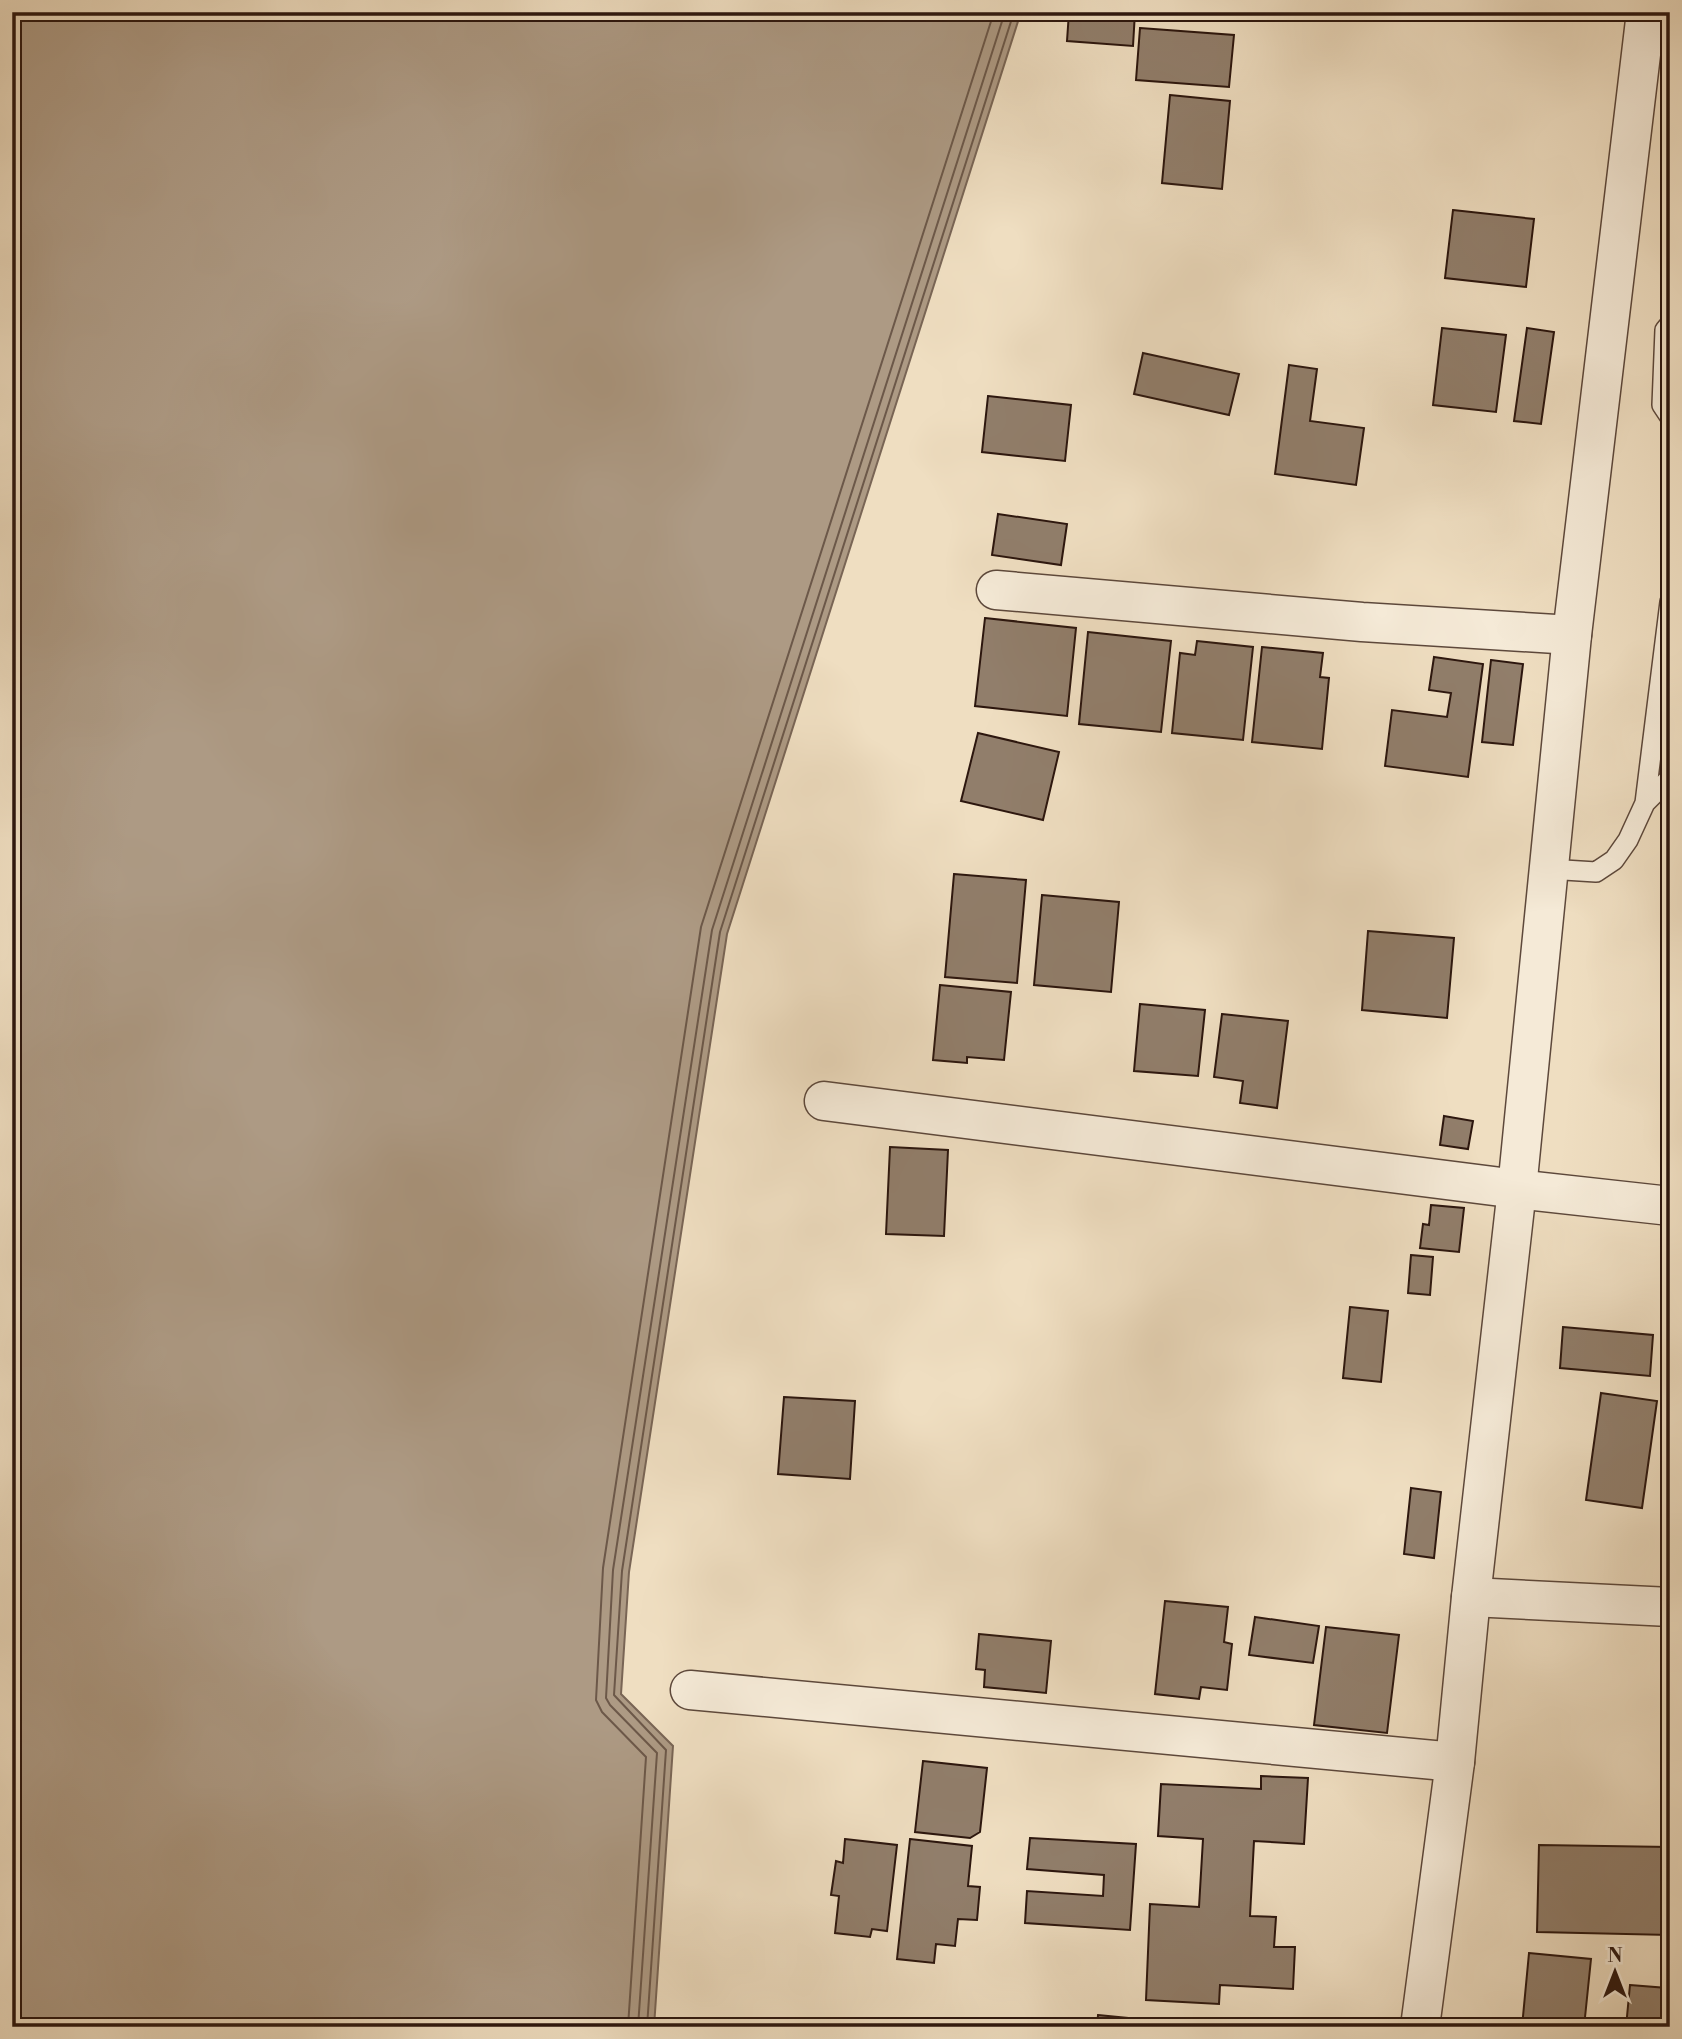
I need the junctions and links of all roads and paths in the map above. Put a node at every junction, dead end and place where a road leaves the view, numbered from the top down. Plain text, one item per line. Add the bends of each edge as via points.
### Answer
1 (1646, 12) edge
2 (1670, 324) edge
3 (1670, 417) edge
4 (996, 590) dead end
5 (1670, 602) edge
6 (1572, 635) junction
7 (1670, 778) edge
8 (1645, 803) junction
9 (1548, 869) junction
10 (824, 1101) dead end
11 (1517, 1189) junction
12 (1670, 1206) edge
13 (1471, 1597) junction
14 (1670, 1607) edge
15 (690, 1690) dead end
16 (1455, 1762) junction
17 (1420, 2027) edge

1 - 6 street
2 - 3 lane via 1665,330 1662,405
4 - 6 street
5 - 8 lane
6 - 9 street
7 - 8 lane
8 - 9 lane via 1614,860 1596,872
9 - 11 street
10 - 11 street
11 - 12 street
11 - 13 street
13 - 14 street
13 - 16 street
15 - 16 street
16 - 17 street

